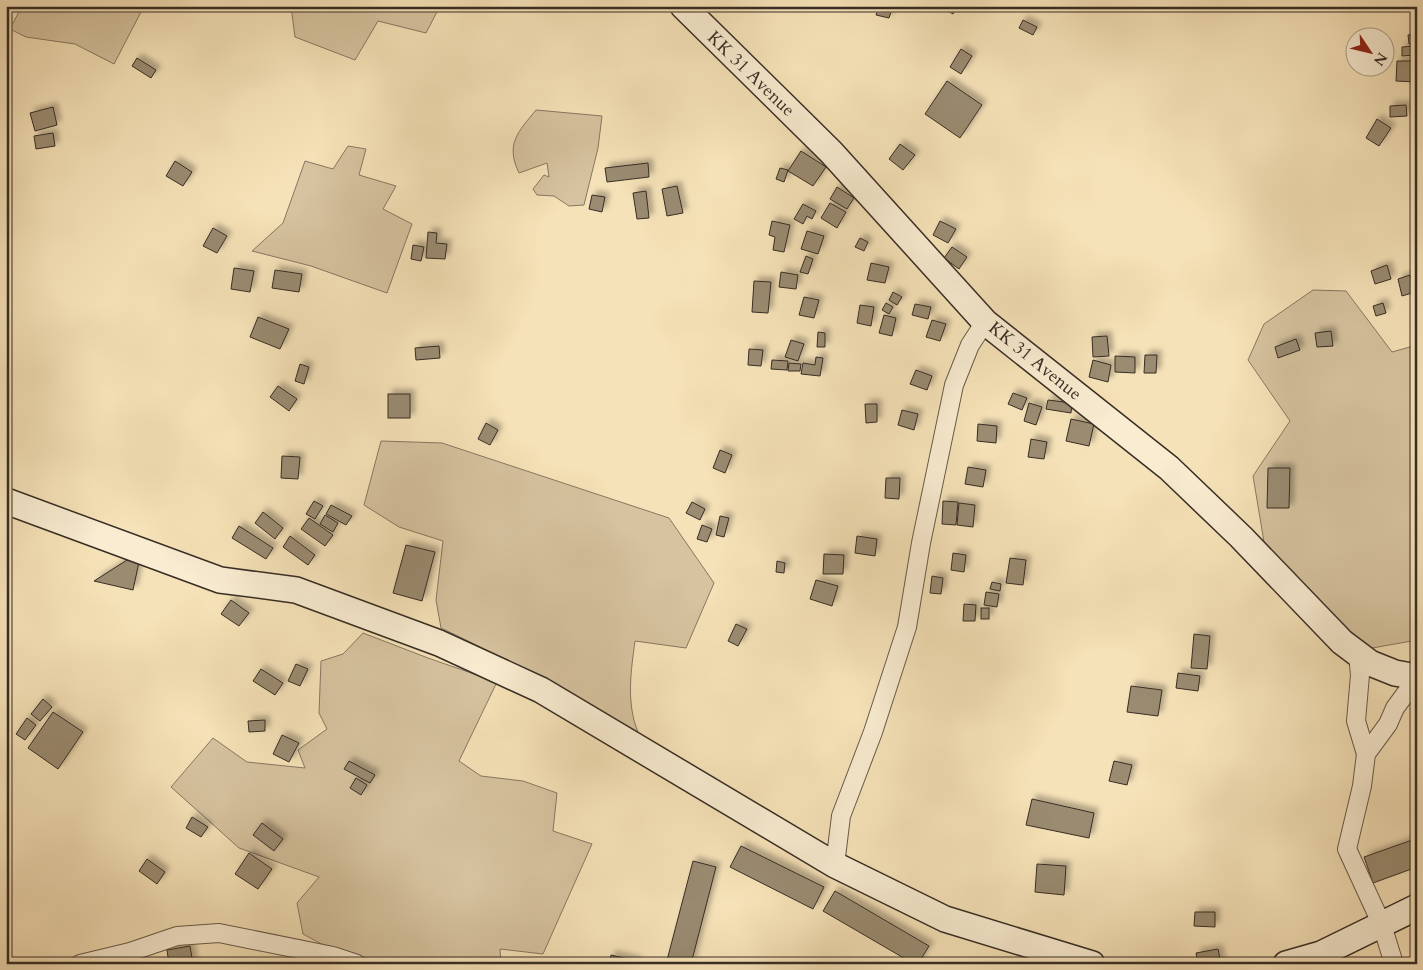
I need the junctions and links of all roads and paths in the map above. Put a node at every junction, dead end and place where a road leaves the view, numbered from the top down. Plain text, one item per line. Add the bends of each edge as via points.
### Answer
1 (683, 6) edge
2 (985, 322) junction
3 (6, 501) edge
4 (1358, 655) junction
5 (1417, 677) edge
6 (1366, 754) junction
7 (835, 865) junction
8 (1417, 907) edge
9 (1382, 925) junction
10 (80, 964) edge
11 (357, 964) edge
12 (1092, 964) edge
13 (1286, 964) edge
14 (1394, 964) edge

1 - 2 main road, KK 31 Avenue via 830,152
2 - 4 main road, KK 31 Avenue via 1169,468
2 - 7 street via 970,346 954,386 907,627 873,732 841,816
3 - 7 main road via 220,580 296,590 439,643 542,690
4 - 5 main road, KK 31 Avenue via 1395,673
4 - 6 street via 1360,675 1356,721
5 - 6 street
6 - 9 street via 1362,786 1346,849
7 - 12 main road via 945,919
8 - 9 main road
9 - 13 main road via 1321,954
9 - 14 street
10 - 11 street via 177,936 219,933 333,956

